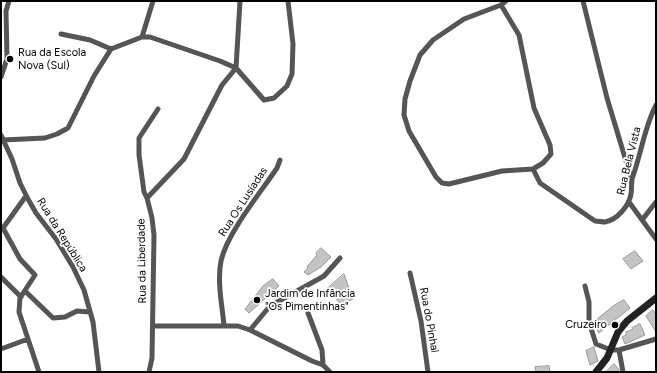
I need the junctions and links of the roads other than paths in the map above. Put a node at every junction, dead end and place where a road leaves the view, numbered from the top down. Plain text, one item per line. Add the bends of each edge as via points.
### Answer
1 (9, 1) edge
2 (153, 1) edge
3 (240, 1) edge
4 (288, 1) edge
5 (506, 1) edge
6 (583, 1) edge
7 (501, 5) junction
8 (61, 34) dead end
9 (142, 37) junction
10 (111, 49) junction
11 (236, 68) junction
12 (1, 76) edge
13 (656, 105) edge
14 (158, 109) dead end
15 (2, 137) edge
16 (280, 160) dead end
17 (533, 169) junction
18 (632, 181) junction
19 (26, 196) junction
20 (147, 198) junction
21 (629, 202) junction
22 (656, 202) edge
23 (642, 220) junction
24 (656, 239) edge
25 (340, 258) dead end
26 (410, 273) dead end
27 (1, 277) edge
28 (584, 286) dead end
29 (25, 291) junction
30 (21, 297) junction
31 (656, 298) edge
32 (90, 312) junction
33 (308, 313) dead end
34 (224, 325) junction
35 (153, 326) junction
36 (250, 330) junction
37 (656, 338) edge
38 (28, 339) junction
39 (1, 349) edge
40 (611, 350) junction
41 (619, 350) junction
42 (323, 365) junction
43 (39, 372) edge
44 (99, 372) edge
45 (149, 372) edge
46 (330, 372) edge
47 (428, 372) edge
48 (596, 372) edge
49 (623, 372) edge

1 - 12 street via 6,11 7,59
2 - 9 street
3 - 11 street
4 - 11 street via 293,44 292,74 287,86 274,98 264,100
5 - 7 street
6 - 18 street via 607,98
7 - 17 street via 519,35 534,108 550,145 551,154
7 - 17 street via 464,19 432,40 420,55 410,81 404,115 409,131 442,183 448,184 502,171
8 - 10 street via 90,40
9 - 10 street
9 - 11 street
10 - 15 street via 94,76 68,128 45,138
11 - 20 street via 222,86 184,159
13 - 18 street, Rua Bela Vista
14 - 20 street, Rua da Liberdade via 139,138 139,155
15 - 19 street, Rua da República
16 - 34 street, Rua Os Lusíadas via 238,225 222,260 220,277
17 - 21 street, Rua Bela Vista via 540,183 595,221 605,222 618,215
18 - 21 street, Rua Bela Vista
19 - 29 street via 3,228 20,259 35,275
19 - 32 street, Rua da República via 73,267 84,290
20 - 35 street, Rua da Liberdade via 154,235
21 - 23 street
22 - 23 street
23 - 24 street
25 - 36 street via 324,276 270,306
26 - 47 street, Rua do Pinhal via 421,321
27 - 30 street
28 - 40 street via 589,302 589,322 596,344
29 - 30 street
29 - 32 street via 53,318 65,317 77,311
30 - 38 street via 19,312
31 - 40 street via 627,321 618,332
32 - 44 street, Rua da República
33 - 42 street via 322,350
34 - 35 street
34 - 36 street
35 - 45 street, Rua da Liberdade
36 - 42 street
37 - 41 street
38 - 39 street
38 - 43 street
40 - 41 street
40 - 48 street via 608,358
41 - 49 street
42 - 46 street

